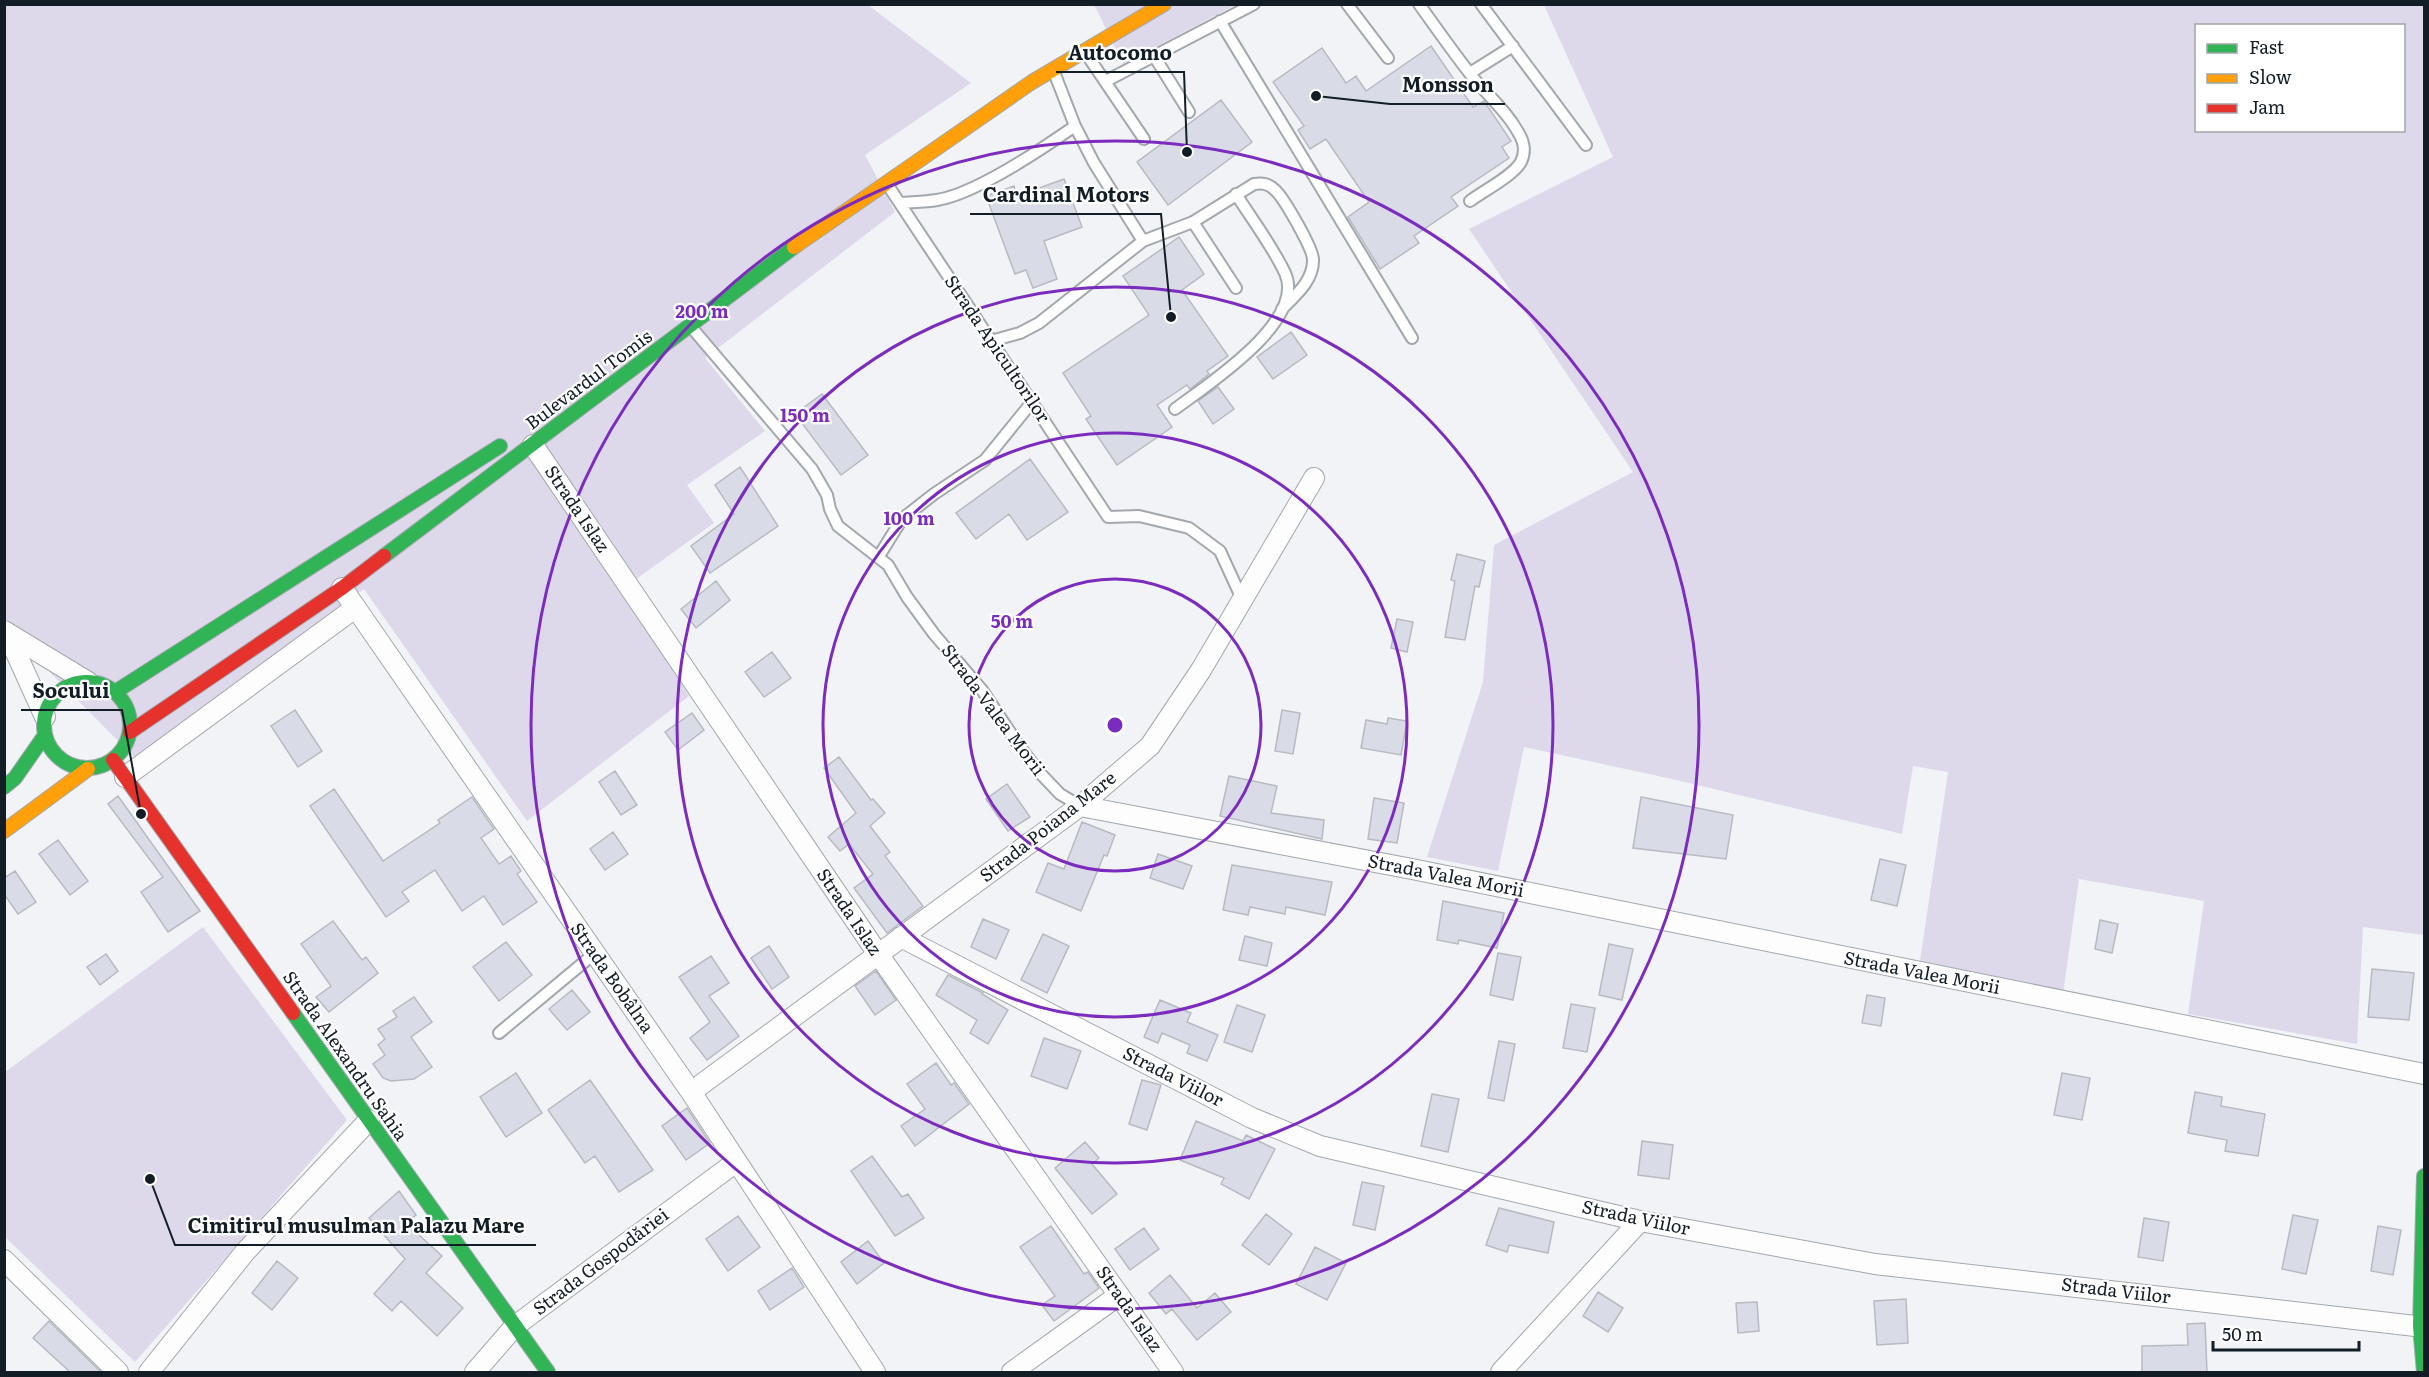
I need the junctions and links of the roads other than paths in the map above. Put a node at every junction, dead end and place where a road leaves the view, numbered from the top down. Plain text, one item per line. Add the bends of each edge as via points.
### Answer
1 (1164, 4) edge
2 (1254, 4) edge
3 (1347, 4) edge
4 (1419, 4) edge
5 (1481, 4) edge
6 (1220, 21) junction
7 (1513, 46) junction
8 (1084, 52) junction
9 (1154, 56) junction
10 (1388, 58) dead end
11 (1053, 70) junction
12 (1470, 73) junction
13 (1106, 81) junction
14 (1190, 112) dead end
15 (1076, 126) junction
16 (1144, 139) dead end
17 (1586, 145) dead end
18 (885, 182) junction
19 (1236, 194) junction
20 (1470, 201) dead end
21 (900, 203) junction
22 (1193, 222) junction
23 (1143, 241) junction
24 (1236, 288) dead end
25 (1282, 309) junction
26 (690, 326) junction
27 (1412, 338) dead end
28 (991, 341) junction
29 (1032, 402) junction
30 (1175, 409) dead end
31 (508, 441) dead end
32 (533, 445) junction
33 (1314, 478) dead end
34 (879, 556) junction
35 (342, 588) junction
36 (1242, 599) junction
37 (355, 608) junction
38 (6, 632) edge
39 (88, 682) junction
40 (115, 692) junction
41 (45, 726) junction
42 (130, 732) junction
43 (113, 760) junction
44 (88, 769) junction
45 (125, 777) junction
46 (4, 787) edge
47 (1080, 806) junction
48 (4, 831) edge
49 (901, 937) junction
50 (595, 953) junction
51 (878, 954) junction
52 (498, 1033) dead end
53 (2424, 1074) edge
54 (691, 1092) junction
55 (369, 1120) junction
56 (736, 1162) junction
57 (2424, 1176) edge
58 (1640, 1221) junction
59 (4, 1260) edge
60 (1119, 1295) junction
61 (515, 1326) junction
62 (2422, 1326) edge
63 (118, 1372) edge
64 (149, 1372) edge
65 (475, 1372) edge
66 (548, 1372) edge
67 (875, 1372) edge
68 (1012, 1372) edge
69 (1173, 1372) edge
70 (1501, 1372) edge
71 (2424, 1372) edge

1 - 8 main road, Bulevardul Tomis
2 - 6 lane
3 - 10 lane
4 - 12 lane
5 - 7 lane
6 - 9 lane
6 - 27 lane
7 - 12 lane
7 - 17 lane
8 - 11 main road, Bulevardul Tomis
8 - 13 lane
9 - 13 lane
9 - 14 lane
11 - 15 lane
11 - 18 main road, Bulevardul Tomis
12 - 20 lane via 1518,132 1524,152 1513,171
13 - 16 lane
15 - 21 lane via 965,191 938,200
15 - 23 lane via 1094,163
18 - 21 lane, Strada Apicultorilor
18 - 26 main road, Bulevardul Tomis
19 - 22 lane
19 - 25 lane via 1286,274 1287,292
19 - 25 lane via 1254,184 1265,183 1276,190 1307,242 1313,258 1310,276
21 - 28 lane, Strada Apicultorilor
22 - 23 lane
22 - 24 lane
23 - 28 lane via 1039,323
25 - 30 lane via 1247,354
26 - 32 main road, Bulevardul Tomis
26 - 34 lane, Strada Valea Morii via 812,469 838,526
28 - 29 lane, Strada Apicultorilor
29 - 34 lane via 985,460 902,519
29 - 36 lane, Strada Apicultorilor via 1107,517 1139,516 1189,528 1220,552
31 - 40 main road, Bulevardul Tomis
32 - 35 main road, Bulevardul Tomis
32 - 51 street, Strada Islaz
33 - 36 street, Strada Poiana Mare
34 - 47 lane, Strada Valea Morii via 934,634 982,690 1039,772 1060,794
35 - 37 street, Strada Bobâlna
35 - 42 main road, Bulevardul Tomis
36 - 47 street, Strada Poiana Mare via 1150,746
37 - 45 street
37 - 50 street, Strada Bobâlna
38 - 39 street
38 - 41 street
39 - 40 main road
39 - 41 main road via 69,686 53,698
40 - 42 main road via 125,703
41 - 44 main road via 53,753 69,765
41 - 46 main road via 15,778
42 - 43 main road via 124,748
43 - 44 main road
43 - 45 main road, Strada Alexandru Sahia
44 - 48 main road
45 - 55 main road, Strada Alexandru Sahia
47 - 49 street, Strada Poiana Mare
47 - 53 street, Strada Valea Morii via 1412,869
49 - 51 street, Strada Poiana Mare
49 - 58 street, Strada Viilor via 1252,1118 1320,1146
50 - 52 lane
50 - 54 street, Strada Bobâlna
51 - 54 street, Strada Poiana Mare
51 - 60 street, Strada Islaz
54 - 56 street, Strada Bobâlna
55 - 61 main road, Strada Alexandru Sahia
55 - 64 street via 245,1252
56 - 61 street, Strada Gospodăriei
56 - 67 street, Strada Bobâlna
57 - 62 main road
58 - 62 street, Strada Viilor via 1875,1264
58 - 70 street
59 - 63 street
60 - 68 street
60 - 69 street, Strada Islaz
61 - 65 street, Strada Gospodăriei
61 - 66 main road, Strada Alexandru Sahia
62 - 71 main road

